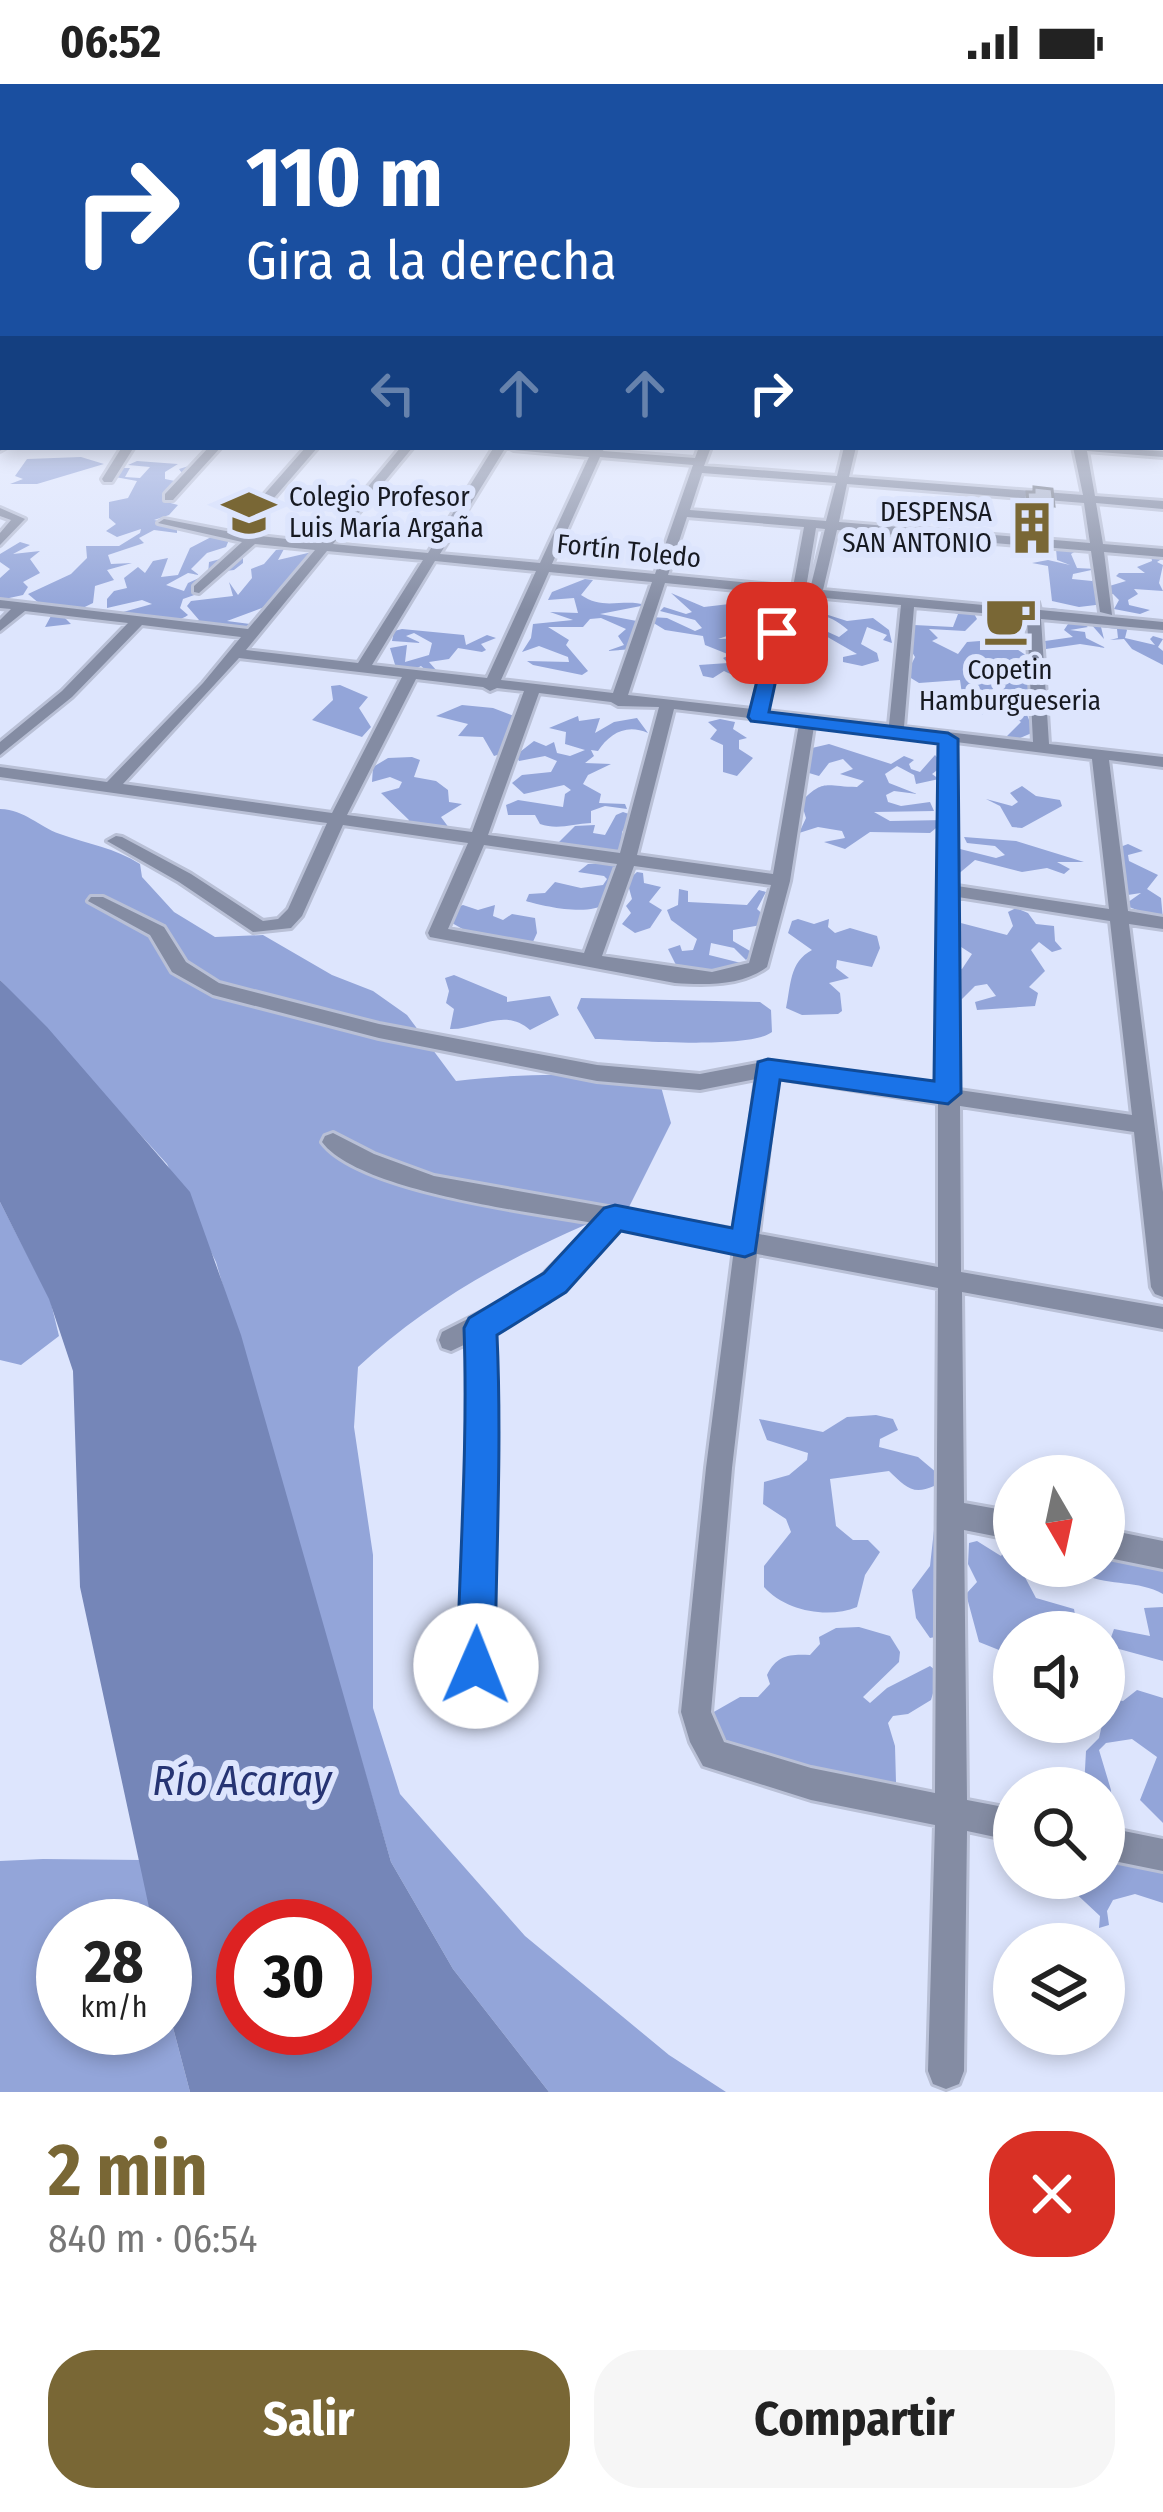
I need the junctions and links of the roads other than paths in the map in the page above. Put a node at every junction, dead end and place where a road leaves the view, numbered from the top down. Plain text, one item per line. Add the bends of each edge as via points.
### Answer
1 (126, 450) edge
2 (212, 450) edge
3 (310, 450) edge
4 (405, 450) edge
5 (498, 450) edge
6 (597, 450) edge
7 (849, 450) edge
8 (1081, 450) edge
9 (1116, 450) edge
10 (1163, 454) edge
11 (700, 459) edge
12 (108, 479) dead end
13 (843, 481) junction
14 (170, 497) dead end
15 (1089, 499) junction
16 (1163, 505) edge
17 (0, 512) edge
18 (681, 513) junction
19 (164, 523) dead end
20 (811, 524) junction
21 (832, 525) junction
22 (179, 526) junction
23 (242, 536) junction
24 (0, 541) edge
25 (161, 541) dead end
26 (330, 544) junction
27 (1096, 547) junction
28 (1163, 553) edge
29 (435, 554) junction
30 (548, 563) junction
31 (663, 574) junction
32 (804, 588) junction
33 (199, 589) dead end
34 (908, 602) junction
35 (0, 604) edge
36 (22, 606) junction
37 (1033, 609) junction
38 (1107, 612) junction
39 (140, 620) junction
40 (1161, 621) edge
41 (0, 627) edge
42 (251, 634) junction
43 (1163, 646) edge
44 (235, 653) junction
45 (361, 670) junction
46 (410, 676) junction
47 (490, 686) junction
48 (532, 692) junction
49 (618, 701) junction
50 (667, 707) junction
51 (758, 717) junction
52 (807, 723) junction
53 (896, 733) junction
54 (948, 739) junction
55 (1041, 749) junction
56 (0, 750) edge
57 (1100, 755) junction
58 (1163, 762) edge
59 (0, 772) edge
60 (110, 788) junction
61 (336, 820) junction
62 (116, 841) dead end
63 (477, 841) junction
64 (627, 860) junction
65 (781, 881) junction
66 (947, 890) junction
67 (97, 901) dead end
68 (1116, 916) junction
69 (1163, 923) edge
70 (591, 961) junction
71 (768, 1069) junction
72 (948, 1093) junction
73 (1141, 1125) junction
74 (333, 1142) dead end
75 (615, 1217) junction
76 (745, 1244) junction
77 (948, 1281) junction
78 (1163, 1287) edge
79 (1163, 1318) edge
80 (480, 1328) junction
81 (451, 1340) dead end
82 (948, 1514) junction
83 (993, 1522) edge
84 (1125, 1548) edge
85 (1163, 1555) edge
86 (476, 1666) dead end
87 (951, 1813) junction
88 (993, 1821) edge
89 (1125, 1847) edge
90 (1163, 1855) edge
91 (946, 2071) dead end

1 - 12 street
2 - 14 street
3 - 23 street
4 - 26 street
5 - 29 street
6 - 11 street
6 - 30 street
7 - 13 street
8 - 15 street
9 - 10 street
11 - 13 street
11 - 18 street
13 - 15 street
13 - 21 street
15 - 16 street
15 - 27 street
17 - 24 street via 19,519
18 - 20 street
18 - 31 street
19 - 22 street, Fortín Toledo
20 - 21 street
20 - 32 street
21 - 27 street
21 - 32 street
22 - 23 street, Fortín Toledo
22 - 25 street
23 - 26 street, Fortín Toledo
23 - 33 street
26 - 29 street, Fortín Toledo
26 - 42 street
27 - 28 street
27 - 38 street
29 - 30 street, Fortín Toledo
29 - 45 street
30 - 31 street, Fortín Toledo
30 - 47 street
31 - 32 street, Fortín Toledo
31 - 49 street
32 - 34 street, Fortín Toledo
32 - 37 street, Fortín Toledo
32 - 51 street
34 - 37 street, Fortín Toledo
34 - 53 street
35 - 36 street
36 - 39 street
36 - 41 street
37 - 38 street, Fortín Toledo
37 - 40 street, Fortín Toledo
37 - 55 street
38 - 40 street, Fortín Toledo
39 - 42 street
39 - 56 street
40 - 43 street
42 - 44 street
44 - 45 street
44 - 60 street
45 - 46 street
46 - 47 street
46 - 61 street
47 - 48 street
48 - 49 street
48 - 63 street
49 - 50 street
50 - 51 street
50 - 64 street
51 - 52 street
52 - 53 street
52 - 65 street
53 - 54 street
54 - 55 street
54 - 66 street
55 - 57 street
57 - 58 street
57 - 68 street
59 - 60 street
60 - 61 street
61 - 62 street via 296,912 269,928
61 - 63 street
63 - 64 street
63 - 70 street via 437,933
64 - 65 street
64 - 70 street
65 - 70 street via 757,968 744,974 712,979
66 - 68 street
66 - 72 street
67 - 71 street via 157,932 179,967 213,988 359,1026 669,1081
68 - 69 street
68 - 73 street
71 - 72 street
71 - 76 street
72 - 73 street
72 - 77 street
73 - 78 street
74 - 75 street via 433,1188
75 - 76 street
75 - 80 street via 555,1283
76 - 77 street
76 - 87 street via 696,1712 705,1742 714,1755 811,1784
77 - 79 street
77 - 82 street
80 - 81 street
80 - 86 street
82 - 83 street
82 - 87 street
84 - 85 street
87 - 88 street
87 - 91 street
89 - 90 street

